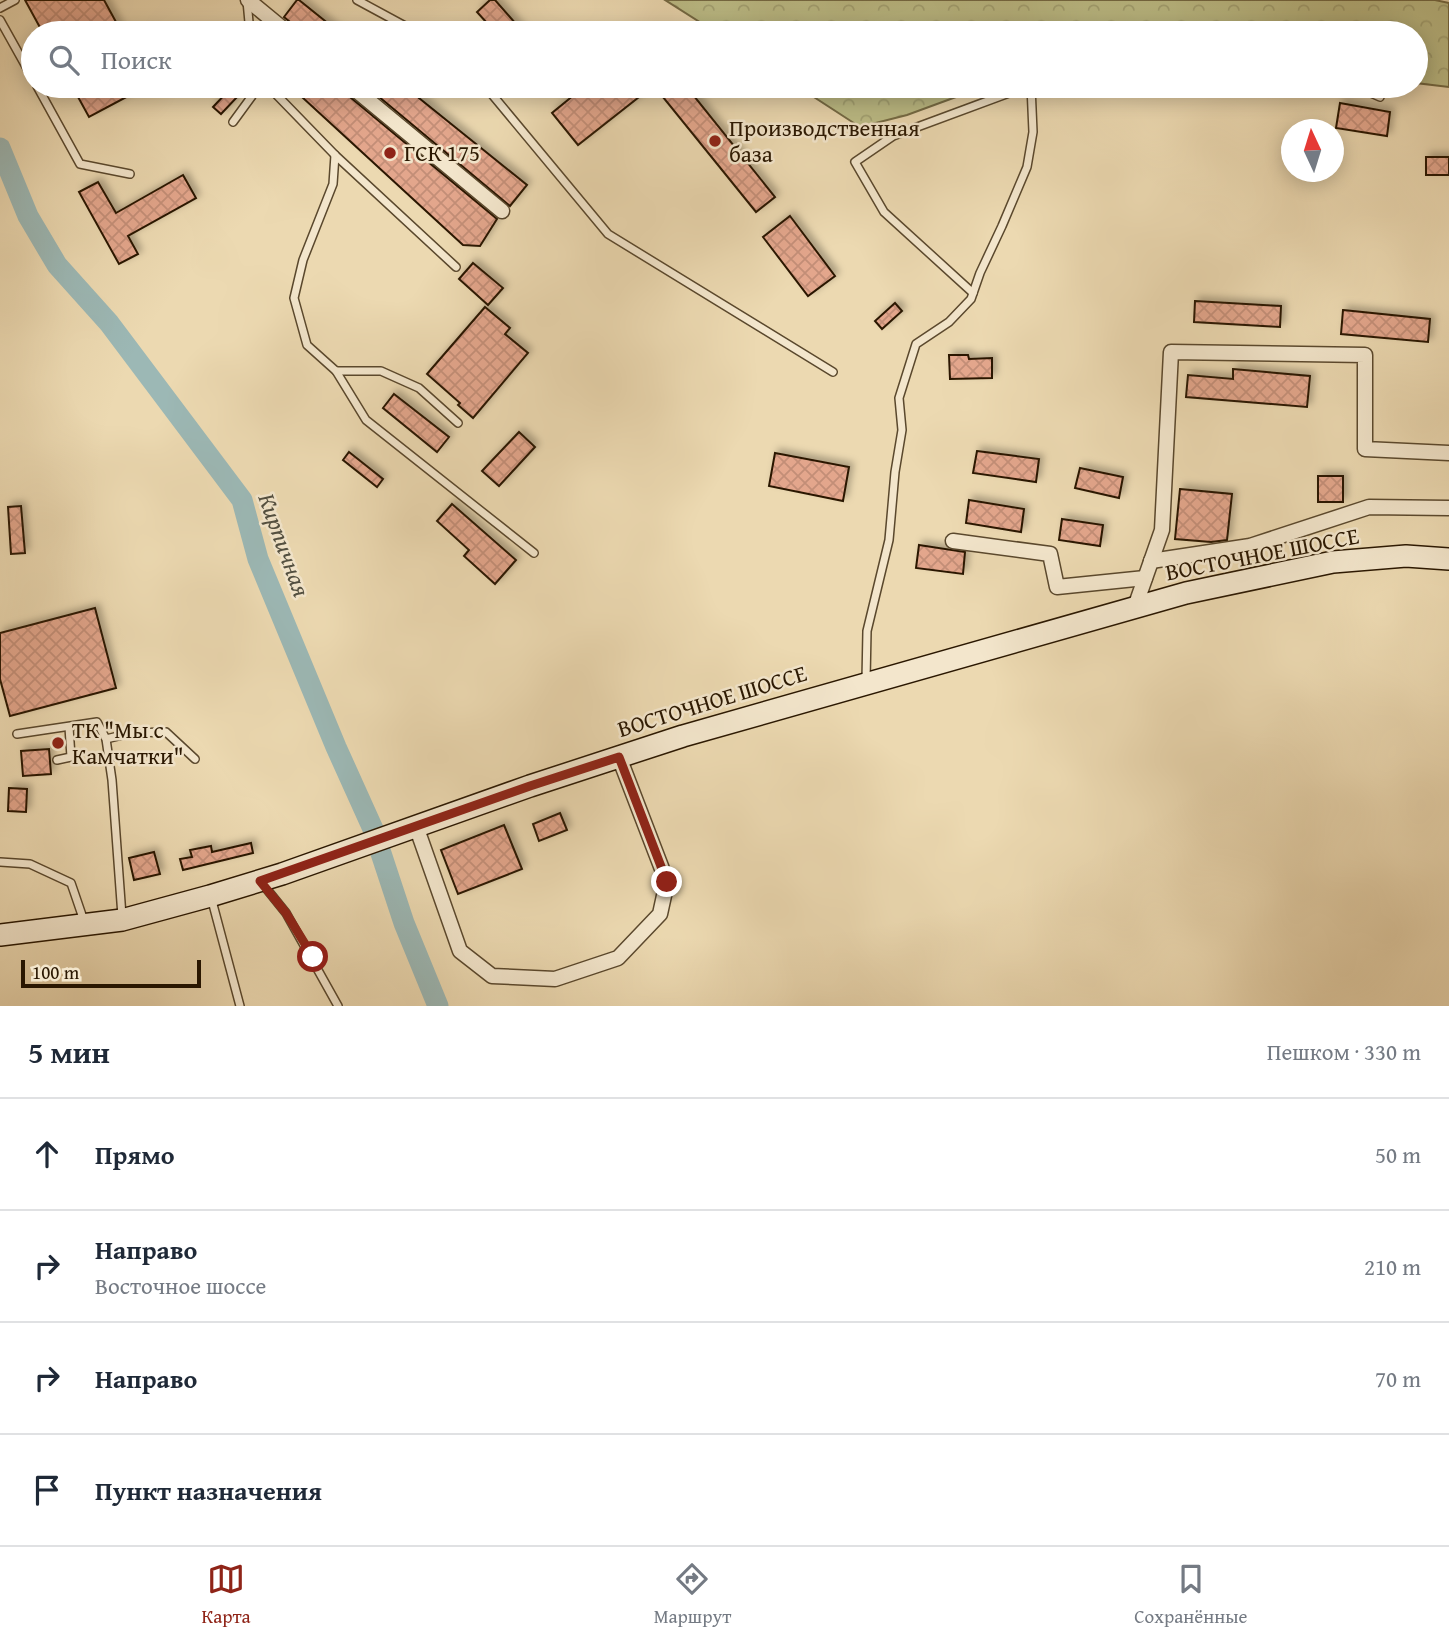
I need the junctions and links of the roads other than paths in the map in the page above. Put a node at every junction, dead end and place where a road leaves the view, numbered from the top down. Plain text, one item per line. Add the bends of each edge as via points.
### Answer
1 (15, 0) edge
2 (247, 0) edge
3 (357, 0) edge
4 (0, 8) edge
5 (0, 20) edge
6 (249, 21) edge
7 (273, 21) edge
8 (396, 21) edge
9 (21, 58) edge
10 (44, 98) edge
11 (251, 98) edge
12 (280, 98) edge
13 (365, 98) edge
14 (495, 98) edge
15 (997, 98) edge
16 (1031, 98) edge
17 (233, 122) dead end
18 (335, 155) junction
19 (130, 174) dead end
20 (502, 211) dead end
21 (456, 267) dead end
22 (973, 293) junction
23 (336, 371) junction
24 (833, 372) dead end
25 (458, 423) dead end
26 (1449, 453) edge
27 (1449, 508) edge
28 (953, 541) dead end
29 (534, 553) dead end
30 (1449, 559) edge
31 (1151, 561) junction
32 (1145, 578) junction
33 (1135, 607) junction
34 (866, 682) junction
35 (69, 727) junction
36 (17, 734) dead end
37 (106, 739) junction
38 (619, 757) junction
39 (195, 759) dead end
40 (57, 760) dead end
41 (406, 830) junction
42 (0, 862) edge
43 (260, 881) junction
44 (210, 896) junction
45 (122, 920) junction
46 (86, 925) junction
47 (0, 935) edge
48 (240, 1006) edge
49 (338, 1006) edge

1 - 4 lane
2 - 6 lane
2 - 7 street
3 - 8 lane
5 - 9 lane
10 - 19 lane via 80,164
11 - 17 lane
12 - 18 lane
13 - 20 street
14 - 24 lane via 608,234
15 - 22 lane via 893,136 855,162 884,212
16 - 22 lane via 1033,132 1027,166
18 - 21 lane
18 - 23 lane via 333,184 303,260 294,298 307,345
22 - 34 lane via 949,322 916,344 899,398 902,430 889,540 867,631
23 - 25 lane via 381,371 419,388
23 - 29 lane via 366,420
26 - 31 street via 1365,449 1365,355 1171,352 1162,530
27 - 31 street via 1369,507 1250,547
28 - 32 street via 1051,554 1057,587
30 - 33 street, ВОСТОЧНОЕ ШОССЕ via 1406,556 1333,562
31 - 32 street
32 - 33 street
33 - 34 street, ВОСТОЧНОЕ ШОССЕ
34 - 38 street, ВОСТОЧНОЕ ШОССЕ
35 - 36 lane
35 - 37 lane via 97,722
35 - 40 lane via 71,757
37 - 39 lane via 166,732
37 - 45 lane
38 - 41 street, ВОСТОЧНОЕ ШОССЕ
38 - 41 street via 667,882 660,914 618,958 555,979 492,976 460,951
41 - 43 street, ВОСТОЧНОЕ ШОССЕ
42 - 46 lane via 30,864 71,883
43 - 44 street, ВОСТОЧНОЕ ШОССЕ
43 - 49 lane via 286,913
44 - 45 street, ВОСТОЧНОЕ ШОССЕ
44 - 48 lane
45 - 46 street, ВОСТОЧНОЕ ШОССЕ
46 - 47 street, ВОСТОЧНОЕ ШОССЕ

